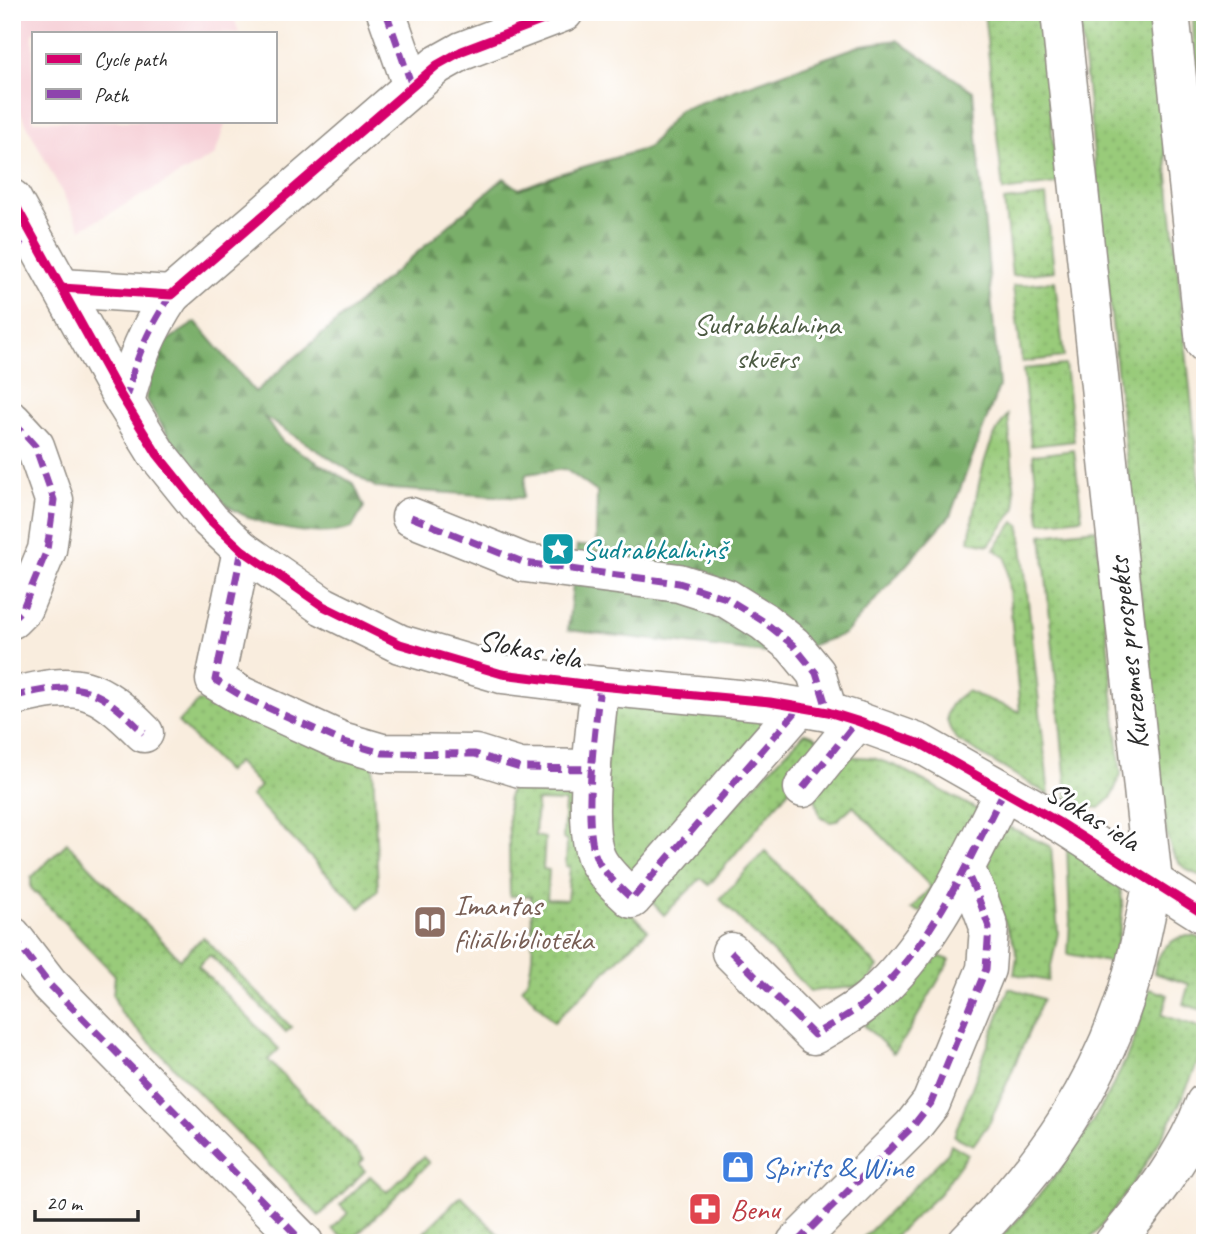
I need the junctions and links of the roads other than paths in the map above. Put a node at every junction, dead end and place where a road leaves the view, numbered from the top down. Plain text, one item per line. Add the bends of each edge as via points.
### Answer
1 (386, 12) edge
2 (564, 12) edge
3 (1060, 12) edge
4 (1170, 12) edge
5 (412, 86) junction
6 (12, 199) edge
7 (22, 242) edge
8 (62, 288) junction
9 (171, 295) junction
10 (1205, 343) edge
11 (125, 402) junction
12 (12, 421) edge
13 (411, 517) dead end
14 (242, 550) junction
15 (12, 619) edge
16 (600, 686) junction
17 (12, 697) edge
18 (829, 713) junction
19 (144, 733) dead end
20 (592, 769) junction
21 (803, 788) dead end
22 (1004, 791) junction
23 (965, 868) junction
24 (1153, 882) junction
25 (1205, 915) edge
26 (12, 936) edge
27 (731, 952) dead end
28 (1205, 1103) edge
29 (304, 1243) edge
30 (796, 1243) edge
31 (967, 1243) edge
32 (1114, 1243) edge

1 - 5 street
2 - 5 street via 462,51
3 - 24 street, Kurzemes prospekts
4 - 10 street
5 - 9 street
6 - 7 street, Slokas iela
7 - 8 street, Slokas iela
8 - 9 street
8 - 11 street, Slokas iela
9 - 11 street via 134,364
11 - 14 street, Slokas iela via 157,454 210,520
12 - 15 street via 35,446 54,500 47,550 23,608
13 - 18 street via 525,563 678,583 726,598 793,645 816,673
14 - 16 street, Slokas iela via 323,606 400,643 502,674
14 - 20 street via 215,680 341,741 382,753 475,754 520,768
16 - 18 street, Slokas iela via 770,702
16 - 20 street
17 - 19 street via 49,688 82,687 117,705
18 - 20 street via 632,899 597,861 590,820
18 - 21 street
18 - 22 street, Slokas iela via 921,744
22 - 23 street
22 - 24 street, Slokas iela
23 - 27 street via 910,958 872,998 814,1035
23 - 30 street via 989,927 986,969 931,1103 914,1126
24 - 25 street, Slokas iela
24 - 31 street, Kurzemes prospekts via 1132,976 1113,1034 1091,1080 1033,1172
26 - 29 street via 49,984
28 - 32 street via 1177,1157

